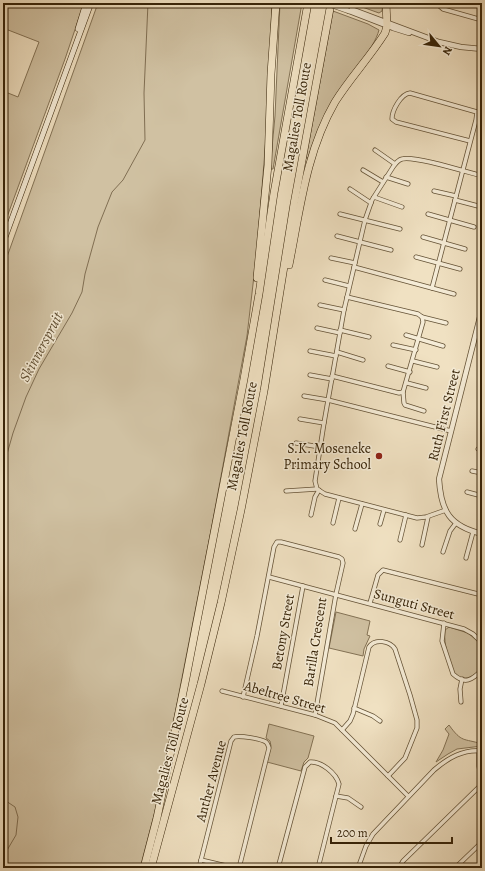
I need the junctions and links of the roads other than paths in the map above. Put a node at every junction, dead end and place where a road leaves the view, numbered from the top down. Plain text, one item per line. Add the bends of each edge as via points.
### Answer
1 (86, 3) edge
2 (91, 3) edge
3 (276, 3) edge
4 (308, 3) edge
5 (326, 3) edge
6 (331, 3) edge
7 (335, 3) edge
8 (386, 3) edge
9 (436, 3) edge
10 (349, 10) junction
11 (482, 20) edge
12 (387, 24) junction
13 (482, 50) edge
14 (72, 51) junction
15 (470, 141) junction
16 (375, 150) dead end
17 (395, 164) junction
18 (362, 170) dead end
19 (463, 171) junction
20 (482, 176) edge
21 (386, 177) junction
22 (383, 182) junction
23 (408, 184) dead end
24 (350, 189) dead end
25 (434, 190) dead end
26 (374, 197) junction
27 (455, 198) junction
28 (371, 203) junction
29 (478, 206) dead end
30 (402, 207) dead end
31 (340, 214) dead end
32 (428, 214) dead end
33 (365, 220) junction
34 (450, 220) junction
35 (474, 227) dead end
36 (400, 229) dead end
37 (337, 236) dead end
38 (423, 236) dead end
39 (359, 242) junction
40 (444, 242) junction
41 (3, 243) edge
42 (465, 249) dead end
43 (391, 250) dead end
44 (416, 257) dead end
45 (331, 258) dead end
46 (355, 263) junction
47 (438, 264) junction
48 (354, 267) junction
49 (460, 270) dead end
50 (324, 280) dead end
51 (349, 286) junction
52 (432, 288) junction
53 (454, 294) dead end
54 (347, 297) junction
55 (320, 305) dead end
56 (482, 309) edge
57 (344, 310) junction
58 (422, 317) junction
59 (446, 323) dead end
60 (317, 328) dead end
61 (340, 331) junction
62 (406, 335) dead end
63 (369, 337) dead end
64 (419, 339) junction
65 (393, 345) dead end
66 (443, 346) dead end
67 (416, 350) junction
68 (310, 352) dead end
69 (336, 354) junction
70 (363, 360) dead end
71 (413, 361) junction
72 (388, 366) dead end
73 (437, 367) dead end
74 (410, 372) junction
75 (310, 375) dead end
76 (332, 377) junction
77 (244, 379) junction
78 (407, 383) junction
79 (426, 388) dead end
80 (264, 390) junction
81 (403, 392) junction
82 (304, 396) dead end
83 (328, 400) junction
84 (424, 411) dead end
85 (300, 419) dead end
86 (324, 423) junction
87 (451, 431) junction
88 (296, 443) dead end
89 (320, 447) junction
90 (292, 464) dead end
91 (317, 468) junction
92 (472, 471) dead end
93 (482, 474) edge
94 (318, 489) junction
95 (286, 491) dead end
96 (467, 492) dead end
97 (482, 496) edge
98 (339, 498) junction
99 (362, 504) junction
100 (384, 510) junction
101 (446, 510) junction
102 (406, 515) junction
103 (311, 516) dead end
104 (428, 517) junction
105 (332, 523) dead end
106 (456, 523) junction
107 (380, 524) dead end
108 (482, 526) edge
109 (355, 529) dead end
110 (473, 532) junction
111 (481, 534) edge
112 (400, 540) dead end
113 (422, 545) dead end
114 (444, 552) dead end
115 (466, 558) dead end
116 (269, 577) junction
117 (303, 586) junction
118 (336, 594) junction
119 (482, 595) edge
120 (370, 603) junction
121 (444, 623) junction
122 (482, 643) edge
123 (482, 670) edge
124 (462, 679) junction
125 (222, 691) dead end
126 (243, 696) junction
127 (462, 702) dead end
128 (281, 706) junction
129 (354, 708) junction
130 (315, 715) junction
131 (380, 721) dead end
132 (342, 730) junction
133 (480, 751) edge
134 (388, 776) junction
135 (482, 784) edge
136 (336, 796) junction
137 (408, 796) junction
138 (361, 807) dead end
139 (482, 842) edge
140 (201, 860) junction
141 (144, 868) edge
142 (151, 868) edge
143 (199, 868) edge
144 (235, 868) edge
145 (239, 868) edge
146 (278, 868) edge
147 (318, 868) edge
148 (358, 868) edge
149 (398, 868) edge
150 (455, 868) edge

1 - 14 main road
2 - 14 main road
3 - 77 highway via 268,165
4 - 77 highway, Magalies Toll Route
5 - 10 street, bridge
6 - 80 highway, Magalies Toll Route via 294,204
7 - 10 street
8 - 12 highway
9 - 11 street via 443,8
10 - 12 street
12 - 13 street via 461,47
12 - 80 highway via 381,40 336,101 311,160 304,183
14 - 41 main road
15 - 15 street via 477,112 408,93 402,97 392,116 396,122
15 - 19 street
16 - 17 street
17 - 19 street via 408,158 418,159
17 - 21 street
18 - 22 street
19 - 20 street
19 - 27 street
21 - 22 street
21 - 23 street
22 - 26 street
24 - 28 street
25 - 27 street
26 - 28 street
26 - 30 street
27 - 29 street
27 - 34 street
28 - 33 street
31 - 33 street
32 - 34 street
33 - 36 street
33 - 39 street
34 - 35 street
34 - 40 street
37 - 39 street
38 - 40 street
39 - 43 street
39 - 46 street
40 - 42 street
40 - 47 street
44 - 47 street
45 - 46 street
46 - 48 street
47 - 49 street
47 - 52 street
48 - 51 street
48 - 52 street
50 - 51 street
51 - 54 street
52 - 53 street
54 - 57 street
54 - 58 street
55 - 57 street
56 - 87 street, Ruth First Street
57 - 61 street
58 - 59 street
58 - 64 street
60 - 61 street
61 - 63 street
61 - 69 street
62 - 64 street
64 - 66 street
64 - 67 street
65 - 67 street
67 - 71 street
68 - 69 street
69 - 70 street
69 - 76 street
71 - 73 street
71 - 74 street
72 - 74 street
74 - 78 street
75 - 76 street
76 - 81 street
76 - 83 street
77 - 141 highway, Magalies Toll Route via 186,678
78 - 79 street
78 - 81 street
80 - 142 highway, Magalies Toll Route via 221,603
81 - 84 street via 405,406
82 - 83 street
83 - 86 street
83 - 87 street
85 - 86 street
86 - 89 street
87 - 101 street, Ruth First Street via 439,479
88 - 89 street
89 - 91 street
90 - 91 street
91 - 94 street via 315,482
92 - 93 street
94 - 95 street
94 - 98 street
94 - 103 street
96 - 97 street
98 - 99 street
98 - 105 street
99 - 100 street
99 - 109 street
100 - 102 street
100 - 107 street
101 - 104 street
101 - 106 street, Ruth First Street
102 - 104 street
102 - 112 street
104 - 113 street
106 - 110 street, Ruth First Street
106 - 114 street via 450,531
108 - 111 street
110 - 111 street, Ruth First Street
110 - 115 street
116 - 117 street, Barilla Crescent
116 - 118 street via 274,547 277,542 281,542 342,559 343,566
116 - 126 street
117 - 118 street, Barilla Crescent
117 - 128 street, Betony Street
118 - 120 street, Sunguti Street
118 - 130 street, Barilla Crescent
119 - 120 street via 383,570 378,575
120 - 121 street, Sunguti Street
121 - 122 street, Sunguti Street via 467,630
121 - 124 street via 442,645 451,671
123 - 124 street via 473,679
124 - 127 street
125 - 126 street, Abeltree Street
126 - 128 street, Abeltree Street
128 - 130 street, Abeltree Street
129 - 131 street
129 - 132 street via 350,721
129 - 134 street via 369,646 378,641 392,644 410,695 417,728 405,758
130 - 132 street, Abeltree Street via 330,721
132 - 134 street, Abeltree Street
133 - 135 street
133 - 137 street via 459,754 443,763
134 - 137 street, Abeltree Street
135 - 149 street
136 - 138 street via 348,798
136 - 146 street via 338,779 321,765 307,763
136 - 147 street
137 - 148 street via 373,834
139 - 150 street
140 - 143 street, Anther Avenue
140 - 144 street
140 - 145 street, Anther Avenue via 232,739 240,736 261,740 268,746

